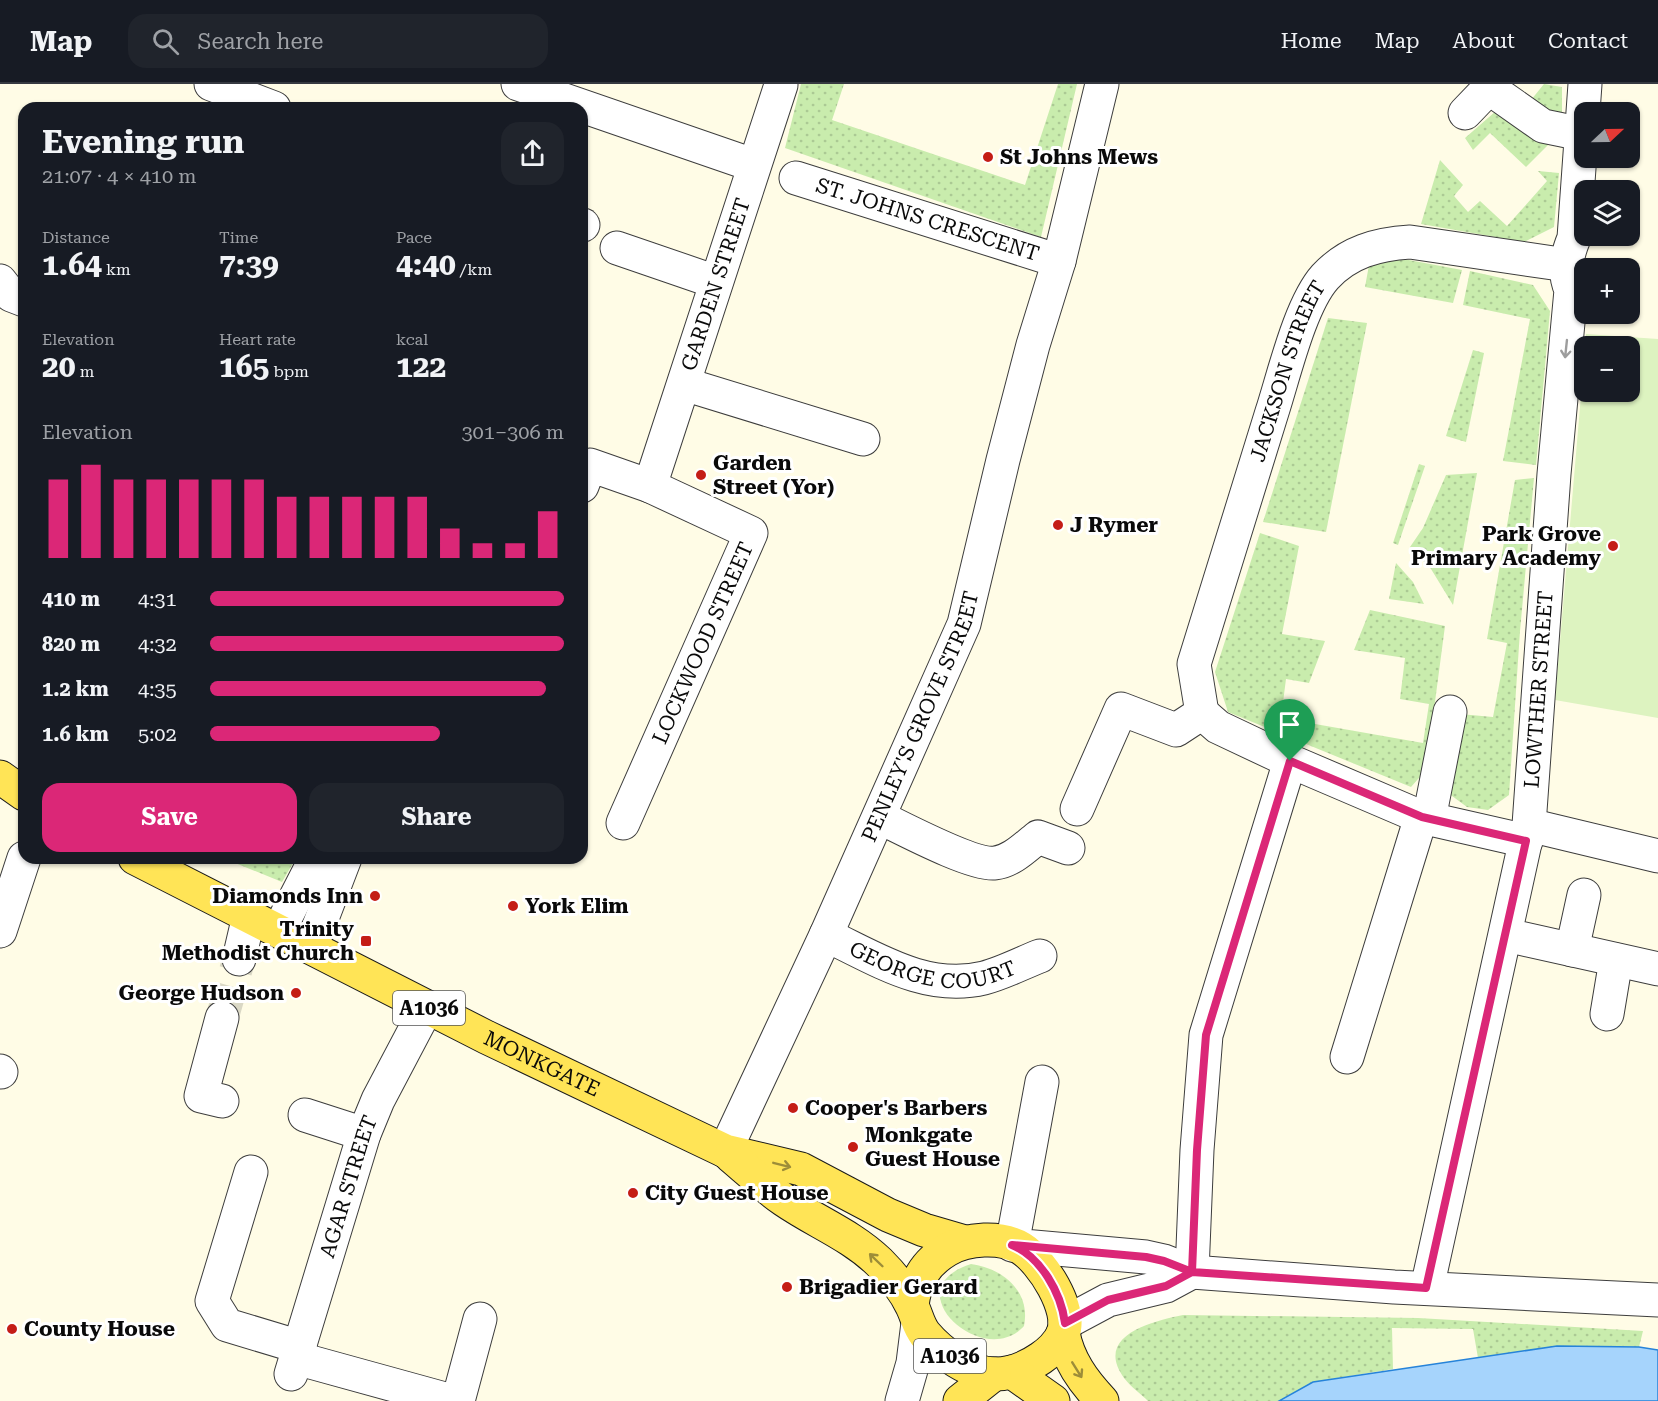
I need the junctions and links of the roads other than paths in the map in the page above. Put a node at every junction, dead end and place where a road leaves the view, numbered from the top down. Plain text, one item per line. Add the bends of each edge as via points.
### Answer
1 (211, 84) edge
2 (518, 84) edge
3 (1102, 84) edge
4 (1585, 84) edge
5 (781, 85) edge
6 (258, 102) edge
7 (570, 102) edge
8 (1584, 102) edge
9 (588, 108) edge
10 (1465, 113) dead end
11 (1574, 132) edge
12 (753, 165) junction
13 (1579, 168) edge
14 (796, 178) dead end
15 (617, 248) dead end
16 (1059, 261) junction
17 (1568, 265) junction
18 (0, 281) edge
19 (716, 282) junction
20 (18, 298) edge
21 (684, 384) junction
22 (863, 439) dead end
23 (588, 470) edge
24 (650, 486) junction
25 (1450, 712) dead end
26 (1202, 713) junction
27 (1290, 761) junction
28 (0, 777) edge
29 (18, 790) edge
30 (1077, 809) dead end
31 (879, 817) junction
32 (1425, 818) junction
33 (623, 823) dead end
34 (1528, 833) junction
35 (1068, 848) dead end
36 (1658, 856) edge
37 (22, 864) edge
38 (147, 864) edge
39 (313, 864) edge
40 (343, 864) edge
41 (1584, 895) dead end
42 (249, 916) junction
43 (279, 930) junction
44 (0, 931) edge
45 (826, 935) junction
46 (1506, 935) junction
47 (311, 946) junction
48 (1572, 950) junction
49 (1040, 956) dead end
50 (239, 959) tunnel mouth
51 (1616, 960) junction
52 (1658, 969) edge
53 (427, 1007) junction
54 (1607, 1014) dead end
55 (222, 1018) tunnel mouth
56 (1347, 1057) dead end
57 (1042, 1082) dead end
58 (222, 1101) dead end
59 (305, 1115) dead end
60 (364, 1134) junction
61 (725, 1151) junction
62 (251, 1172) dead end
63 (965, 1242) junction
64 (1012, 1245) junction
65 (1192, 1272) junction
66 (1426, 1288) junction
67 (1658, 1300) edge
68 (915, 1314) junction
69 (480, 1319) dead end
70 (1064, 1328) junction
71 (295, 1360) junction
72 (1003, 1373) junction
73 (452, 1401) edge
74 (458, 1401) edge
75 (902, 1401) edge
76 (960, 1401) edge
77 (1053, 1401) edge
78 (1102, 1401) edge

1 - 6 street
2 - 7 street
3 - 16 street, PENLEY'S GROVE STREET
4 - 8 street, LOWTHER STREET
5 - 12 street, GARDEN STREET
9 - 12 street
10 - 11 street via 1489,88 1544,126
12 - 19 street, GARDEN STREET
13 - 17 street, LOWTHER STREET
14 - 16 street, ST. JOHNS CRESCENT
15 - 19 street
16 - 31 street, PENLEY'S GROVE STREET via 1033,345 964,624
17 - 26 street, JACKSON STREET via 1410,242 1392,243 1356,253 1323,279 1310,300 1291,354 1194,664
17 -> 34 street, LOWTHER STREET via 1566,279 1571,290
18 - 20 street
19 - 21 street, GARDEN STREET
21 - 22 street
21 - 24 street, GARDEN STREET
23 - 24 street via 590,465
24 - 33 street, LOCKWOOD STREET via 751,533
25 - 32 street
26 - 27 street via 1218,727
26 - 30 street via 1176,730 1122,709
27 - 32 street
27 - 65 street via 1206,1035
28 - 29 main road
31 - 35 street via 971,858 994,863 1016,856 1038,837
31 - 45 street, PENLEY'S GROVE STREET
32 - 34 street
32 - 56 street
34 - 36 street
34 - 46 street, LOWTHER STREET
37 - 44 street
38 - 42 main road, MONKGATE / A1036
39 - 43 street
40 - 47 street
41 - 48 street
42 - 43 main road, MONKGATE / A1036
42 - 50 street
43 - 47 main road, MONKGATE / A1036
45 - 49 street, GEORGE COURT via 906,973 943,982 986,978
45 - 61 street, PENLEY'S GROVE STREET
46 - 48 street
46 - 66 street, LOWTHER STREET
47 - 53 main road, MONKGATE / A1036
48 - 51 street
51 - 52 street
51 - 54 street
53 - 60 street, AGAR STREET
53 - 61 main road, MONKGATE / A1036
55 - 58 street via 201,1096
57 - 64 street
59 - 60 street
60 - 71 street, AGAR STREET
61 -> 63 main road, A1036 via 801,1170 888,1215
68 -> 61 main road, A1036 via 881,1264 866,1251 784,1200
62 - 71 street via 212,1301 226,1325
63 - 64 main road, A1036 via 984,1240
63 - 68 main road, A1036 via 936,1256 927,1266 918,1280
64 - 65 street via 1146,1257
64 - 70 main road, A1036 via 1031,1257 1053,1285 1060,1300
65 - 66 street
65 - 70 street via 1166,1286 1108,1300
66 - 67 street
68 - 72 main road, A1036 via 939,1348 962,1365
68 - 75 street via 913,1363
69 - 74 street
70 - 72 main road, A1036 via 1049,1352 1035,1363
70 -> 78 main road, A1036 via 1072,1361 1086,1385
71 - 73 street
72 - 76 main road, A1036
72 - 77 main road, A1036

